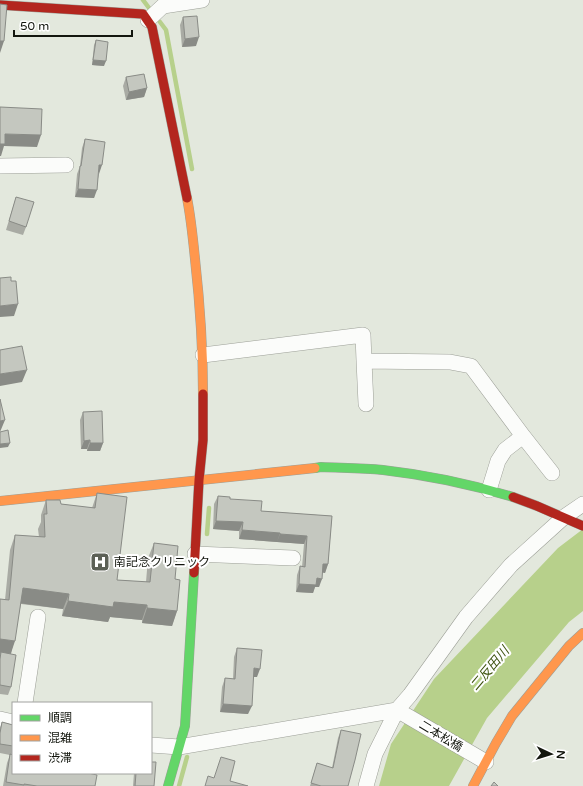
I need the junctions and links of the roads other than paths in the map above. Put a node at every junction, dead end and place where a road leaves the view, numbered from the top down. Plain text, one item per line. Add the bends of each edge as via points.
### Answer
1 (202, 0) edge
2 (169, 2) edge
3 (0, 5) edge
4 (148, 20) junction
5 (66, 165) dead end
6 (0, 166) edge
7 (203, 355) junction
8 (364, 361) junction
9 (366, 404) dead end
10 (523, 436) junction
11 (552, 473) dead end
12 (199, 480) junction
13 (489, 490) junction
14 (0, 501) edge
15 (583, 504) edge
16 (564, 517) junction
17 (583, 526) edge
18 (195, 554) junction
19 (293, 558) dead end
20 (38, 618) dead end
21 (583, 633) edge
22 (25, 702) edge
23 (397, 710) junction
24 (0, 719) edge
25 (12, 722) edge
26 (152, 745) edge
27 (188, 746) junction
28 (486, 762) junction
29 (168, 786) edge
30 (366, 786) edge
31 (473, 786) edge

1 - 2 street
2 - 4 street
3 - 4 street via 143,14
4 - 7 street via 152,27 190,211
5 - 6 street
7 - 8 street via 363,335
7 - 12 street via 203,440
8 - 9 street
8 - 10 street via 450,362 471,366
10 - 11 street
10 - 13 street via 505,450 498,461
12 - 13 street via 321,467 390,471
12 - 14 street
12 - 18 street
13 - 16 street
15 - 16 street
16 - 17 street
16 - 23 street via 511,565 471,611
18 - 19 street
18 - 27 street via 184,726
20 - 22 street
21 - 28 street via 569,646 512,716
23 - 27 street
23 - 28 street, 二本松橋
23 - 30 street via 375,754
24 - 25 street
26 - 27 street
27 - 29 street
28 - 31 street

